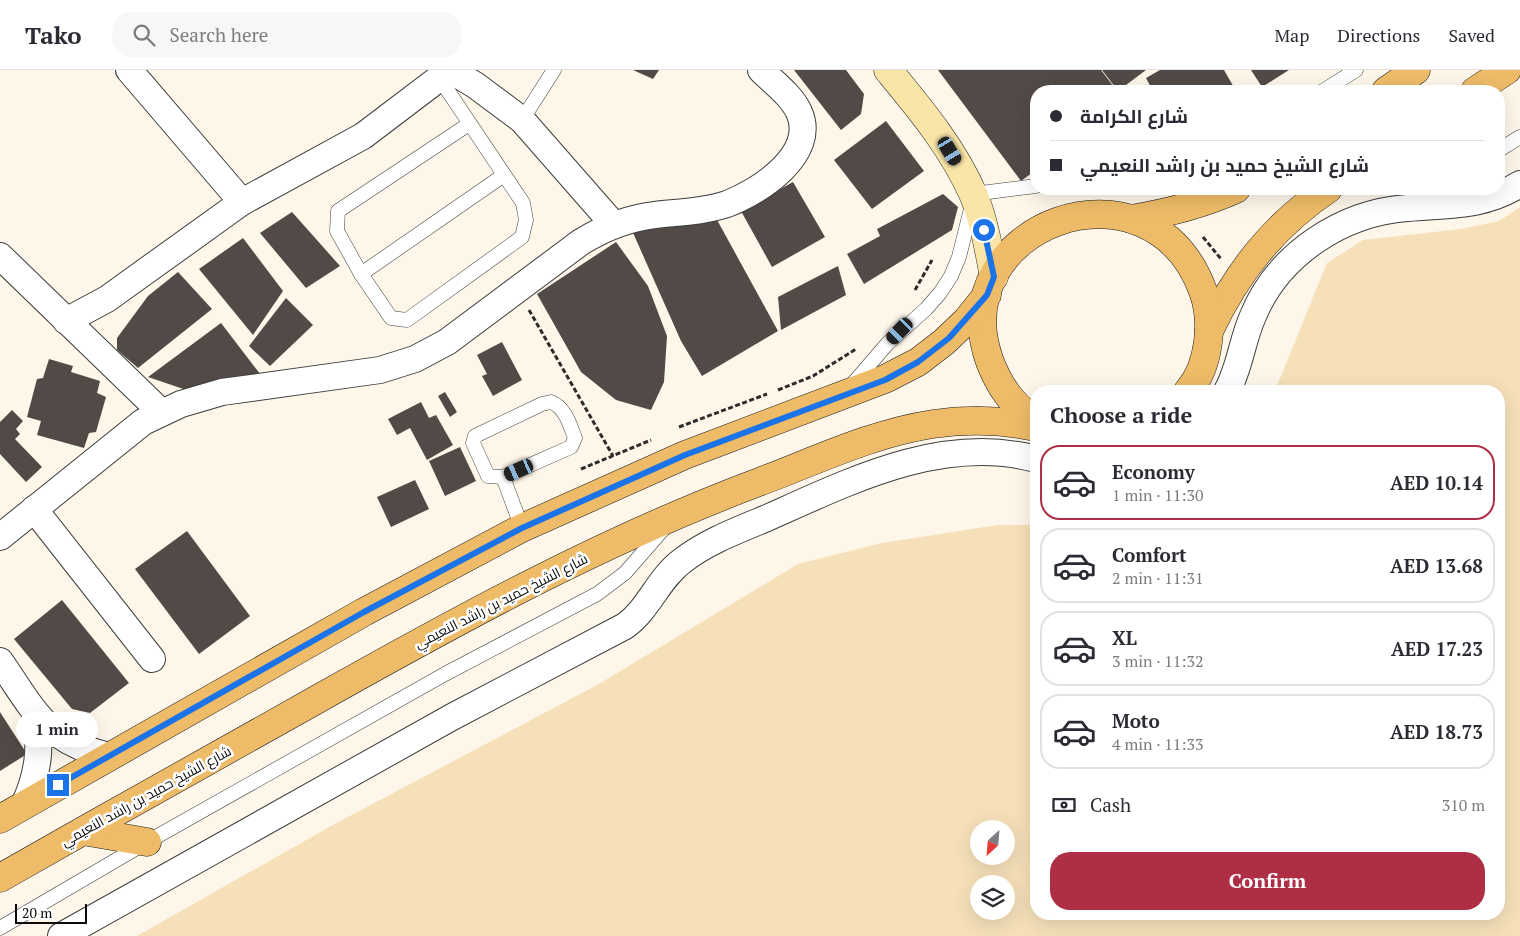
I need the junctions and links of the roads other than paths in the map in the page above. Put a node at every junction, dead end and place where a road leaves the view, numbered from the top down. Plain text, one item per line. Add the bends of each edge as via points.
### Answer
1 (129, 70) edge
2 (554, 70) edge
3 (761, 70) edge
4 (1356, 70) edge
5 (1416, 70) edge
6 (1507, 70) edge
7 (447, 72) edge
8 (899, 73) edge
9 (1332, 85) edge
10 (1395, 85) edge
11 (1484, 85) edge
12 (522, 120) junction
13 (468, 124) junction
14 (1520, 137) edge
15 (1505, 146) edge
16 (504, 175) junction
17 (1520, 184) edge
18 (1030, 187) edge
19 (1505, 192) edge
20 (1219, 195) edge
21 (1320, 195) edge
22 (1498, 195) edge
23 (974, 197) junction
24 (1464, 197) edge
25 (242, 202) junction
26 (1131, 219) junction
27 (614, 225) junction
28 (0, 256) edge
29 (361, 274) junction
30 (991, 286) junction
31 (66, 321) junction
32 (1209, 331) junction
33 (1191, 385) edge
34 (1229, 385) edge
35 (842, 395) junction
36 (161, 412) junction
37 (1030, 415) edge
38 (1030, 426) edge
39 (1030, 458) edge
40 (503, 477) junction
41 (34, 509) junction
42 (675, 516) junction
43 (522, 528) junction
44 (0, 537) edge
45 (152, 659) dead end
46 (0, 661) edge
47 (35, 714) junction
48 (109, 756) junction
49 (24, 805) junction
50 (0, 819) edge
51 (83, 831) junction
52 (147, 842) junction
53 (0, 878) edge
54 (0, 928) edge
55 (61, 936) edge

1 - 25 street
2 - 12 lane
3 - 27 street via 792,100 800,114 800,145 792,159 758,187 727,204 692,212 640,217
4 - 9 lane
5 - 10 main road
6 - 11 main road
7 - 12 street via 483,90
7 - 13 lane
7 - 25 street via 364,136
8 - 23 main road via 943,139
12 - 27 street
13 - 16 lane
13 - 29 lane via 338,211 337,231
14 - 15 lane
16 - 29 lane
16 - 29 lane via 523,203 526,220 522,237 406,320 391,318
17 - 19 street
18 - 23 lane via 981,193
20 - 26 main road via 1180,209
21 - 32 main road via 1286,221 1262,245 1237,279
22 - 24 street
23 - 30 main road via 989,247
23 - 35 lane via 965,237 951,276 926,308
24 - 34 street via 1365,216 1307,246 1276,277 1261,299 1245,334
25 - 31 street via 107,299
26 - 30 main road via 1099,213 1067,217 1037,229 1012,250
26 - 32 main road via 1158,232 1180,250 1196,274 1206,302
27 - 36 street via 581,242 431,352 398,365 362,372 222,392
28 - 31 street
30 - 35 main road via 949,338 918,362 885,380
30 - 37 main road via 983,322 986,350 995,376 1010,398
31 - 36 street
32 - 33 main road via 1204,361
35 - 43 main road via 685,455
36 - 41 street via 127,434
38 - 42 main road, شارع الشيخ حميد بن راشد النعيمي via 964,421 903,430
39 - 55 street via 969,452 913,460 791,507 699,550 668,573 640,612 625,626 452,717
40 - 40 lane via 493,478 485,472 473,443 475,436 547,402 560,407 575,438 571,447
40 - 43 lane
41 - 44 street
41 - 45 street
42 - 51 main road, شارع الشيخ حميد بن راشد النعيمي via 548,574 469,615
42 - 52 lane via 625,573 597,594 445,674
43 - 48 main road via 373,607
46 - 47 street
47 - 48 street via 76,746
47 - 49 street via 38,761
48 - 49 main road
49 - 50 main road
51 - 52 main road
51 - 53 main road, شارع الشيخ حميد بن راشد النعيمي
52 - 54 lane

